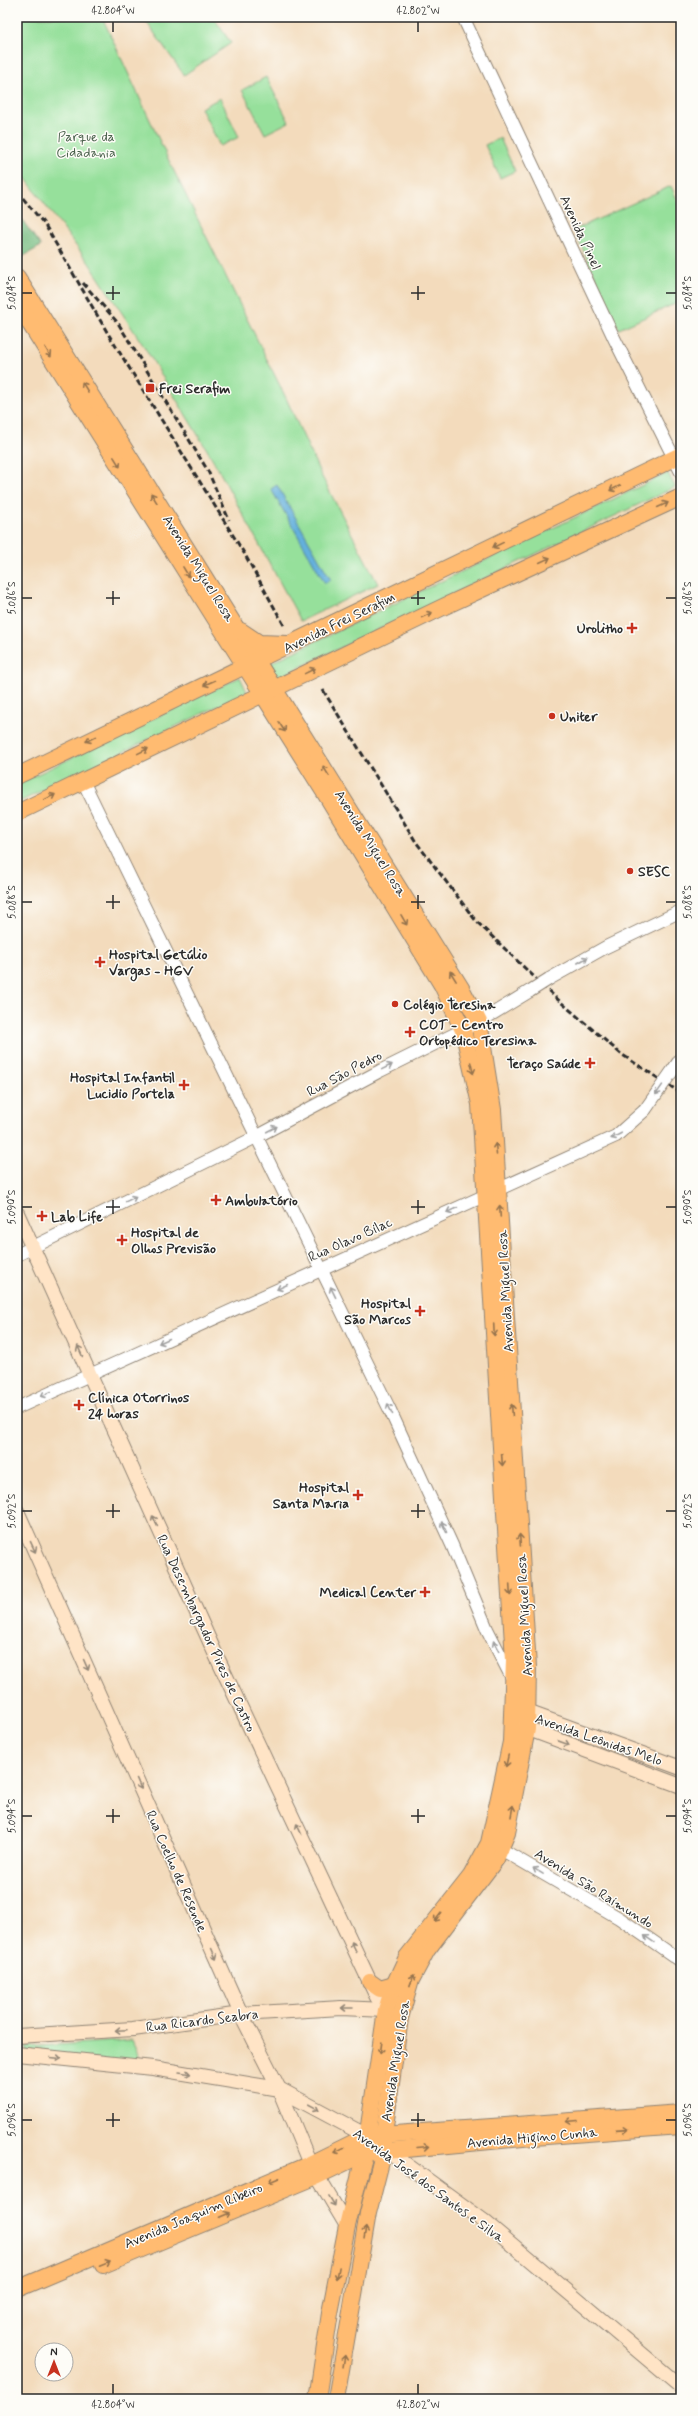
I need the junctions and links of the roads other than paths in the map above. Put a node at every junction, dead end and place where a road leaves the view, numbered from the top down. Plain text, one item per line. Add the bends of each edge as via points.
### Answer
1 (462, 17) edge
2 (17, 277) edge
3 (17, 303) edge
4 (679, 462) edge
5 (681, 497) edge
6 (235, 626) junction
7 (293, 643) junction
8 (251, 664) junction
9 (268, 691) junction
10 (17, 776) edge
11 (83, 781) junction
12 (17, 813) edge
13 (681, 911) edge
14 (479, 1022) junction
15 (463, 1030) junction
16 (681, 1058) edge
17 (256, 1137) junction
18 (493, 1191) junction
19 (17, 1213) edge
20 (33, 1247) junction
21 (17, 1255) edge
22 (321, 1269) junction
23 (90, 1374) junction
24 (17, 1408) edge
25 (17, 1511) edge
26 (514, 1681) junction
27 (513, 1706) junction
28 (512, 1722) junction
29 (527, 1722) junction
30 (681, 1768) edge
31 (681, 1786) edge
32 (495, 1846) junction
33 (681, 1961) edge
34 (370, 1982) junction
35 (394, 1985) junction
36 (386, 2010) junction
37 (241, 2014) junction
38 (17, 2036) edge
39 (396, 2052) junction
40 (17, 2054) edge
41 (279, 2089) junction
42 (681, 2113) edge
43 (681, 2126) edge
44 (367, 2136) junction
45 (384, 2142) junction
46 (365, 2153) junction
47 (313, 2170) junction
48 (347, 2226) junction
49 (17, 2289) edge
50 (17, 2300) edge
51 (681, 2387) edge
52 (317, 2399) edge
53 (336, 2399) edge

1 - 4 street, Avenida Pinel via 611,331
6 -> 2 main road, Avenida Miguel Rosa
3 -> 8 main road, Avenida Miguel Rosa
4 -> 7 main road, Avenida Frei Serafim
9 -> 5 main road
6 - 7 main road via 259,643
6 - 8 main road, Avenida Miguel Rosa
7 - 8 main road, Avenida Frei Serafim
8 - 9 main road, Avenida Miguel Rosa
8 -> 10 main road, Avenida Frei Serafim
11 -> 9 main road
14 -> 9 main road, Avenida Miguel Rosa via 455,979
9 -> 15 main road, Avenida Miguel Rosa via 442,985
12 -> 11 main road
11 - 17 street
14 -> 13 street, Rua São Pedro, bridge via 606,947
14 - 15 street, Rua São Pedro
18 -> 14 main road, Avenida Miguel Rosa via 493,1110
17 -> 15 street, Rua São Pedro
15 -> 18 main road, Avenida Miguel Rosa via 480,1104
16 -> 18 street, Rua Olavo Bilac, bridge via 645,1110 616,1136
20 -> 17 street, Rua São Pedro
17 - 22 street
18 -> 22 street, Rua Olavo Bilac
18 -> 26 main road, Avenida Miguel Rosa
29 -> 18 main road, Avenida Miguel Rosa via 528,1667
19 - 20 main road, Rua Desembargador Pires de Castro
20 - 21 street, Rua São Pedro
23 -> 20 main road, Rua Desembargador Pires de Castro
22 -> 23 street, Rua Olavo Bilac
26 -> 22 street via 487,1629 452,1545 389,1408
23 -> 24 street, Rua Olavo Bilac
34 -> 23 main road, Rua Desembargador Pires de Castro via 215,1653
25 -> 37 main road, Rua Coelho de Resende
26 - 27 main road, Avenida Miguel Rosa
26 - 29 main road, Avenida Leônidas Melo
27 - 28 main road, Avenida Miguel Rosa
27 - 29 main road
28 - 29 main road, Avenida Leônidas Melo
28 -> 32 main road, Avenida Miguel Rosa
29 - 30 main road, Avenida Leônidas Melo
29 -> 31 main road, Avenida Leônidas Melo
32 -> 29 main road, Avenida Miguel Rosa via 511,1820
33 -> 32 street, Avenida São Raimundo via 619,1918
32 -> 35 main road, Avenida Miguel Rosa via 408,1957
39 -> 32 main road, Avenida Miguel Rosa via 400,2018 411,1980 419,1964 490,1868
34 - 35 main road via 380,1989
34 - 36 main road, Rua Desembargador Pires de Castro
35 - 36 main road, Avenida Miguel Rosa
36 -> 37 main road, Rua Ricardo Seabra via 341,2008
36 - 39 main road, Rua Desembargador Pires de Castro
36 -> 44 main road, Avenida Miguel Rosa
37 -> 38 main road, Rua Ricardo Seabra via 133,2029
37 - 41 main road, Rua Coelho de Resende
39 - 45 main road, Avenida Miguel Rosa
40 -> 41 main road, Avenida José dos Santos e Silva via 152,2068
41 -> 44 main road, Avenida José dos Santos e Silva
41 - 47 main road, Rua Coelho de Resende
42 -> 45 main road, Avenida Higino Cunha
45 -> 43 main road, Avenida Higino Cunha
44 - 45 main road, Avenida Joaquim Ribeiro
44 - 46 main road, Avenida Miguel Rosa
44 -> 47 main road, Avenida Joaquim Ribeiro
45 - 46 main road, Avenida Joaquim Ribeiro
45 - 51 main road, Avenida José dos Santos e Silva via 485,2222
53 -> 45 main road, Avenida Miguel Rosa via 368,2213
46 - 47 main road, Avenida Joaquim Ribeiro
46 - 48 main road, Avenida Miguel Rosa
47 -> 48 main road, Rua Coelho de Resende
47 -> 49 main road, Avenida Joaquim Ribeiro
50 -> 47 main road, Avenida Joaquim Ribeiro
48 -> 52 main road, Avenida Miguel Rosa

